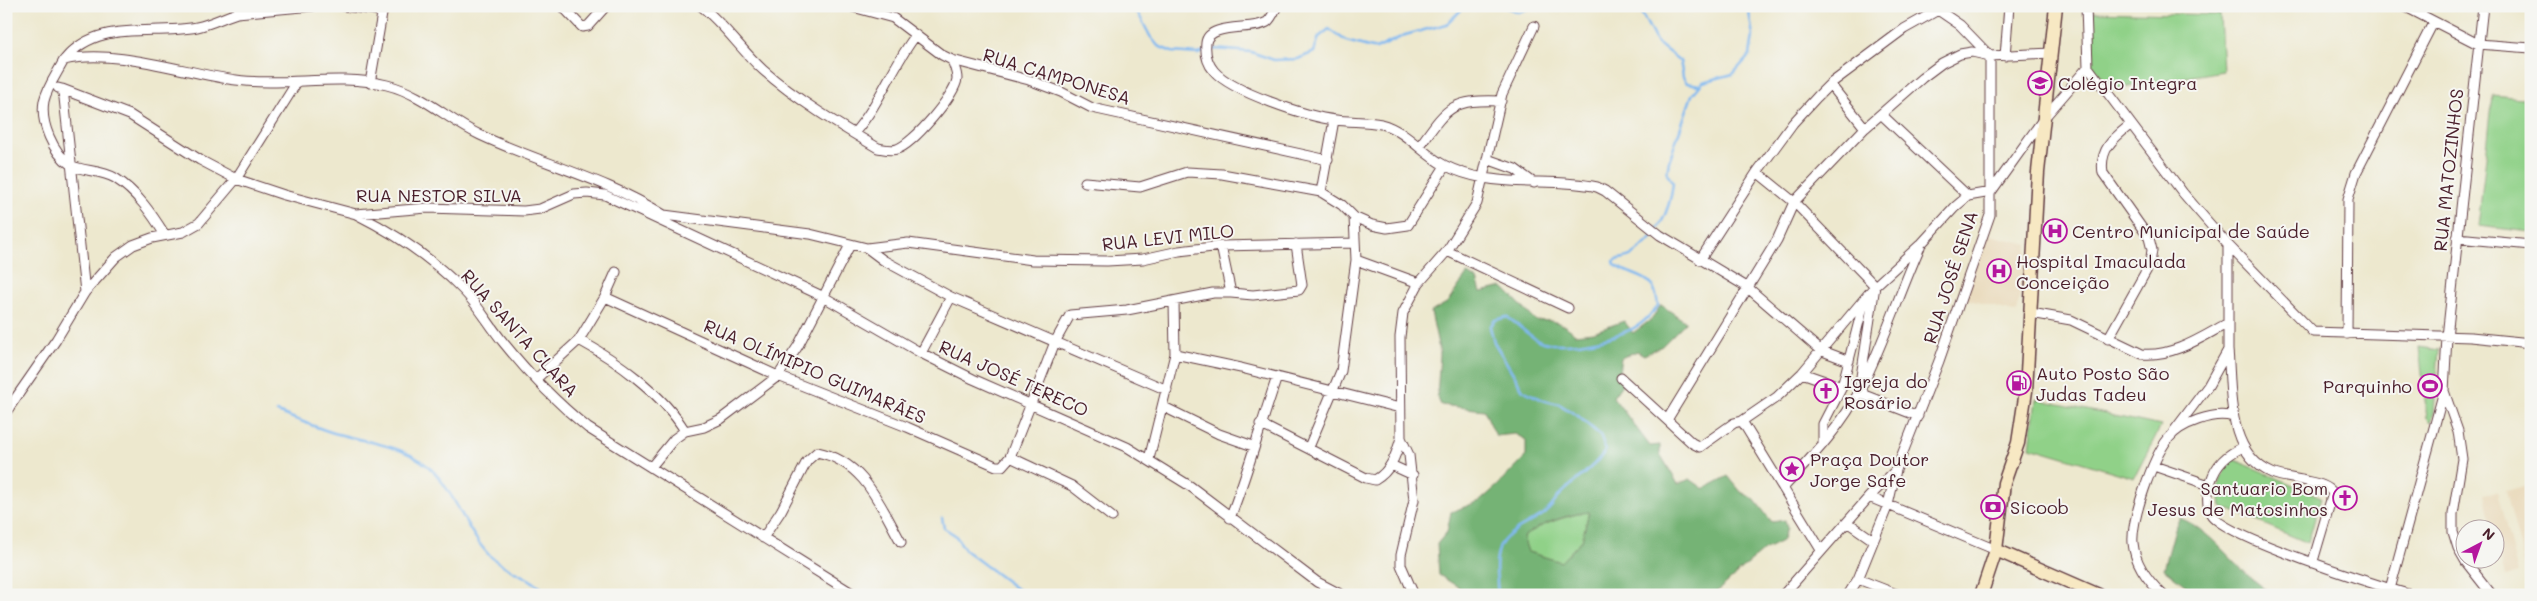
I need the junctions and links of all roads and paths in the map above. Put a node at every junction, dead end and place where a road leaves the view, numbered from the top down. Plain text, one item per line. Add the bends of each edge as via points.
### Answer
1 (313, 6) edge
2 (343, 6) edge
3 (562, 6) edge
4 (606, 6) edge
5 (701, 6) edge
6 (849, 6) edge
7 (1277, 6) edge
8 (2009, 6) edge
9 (2056, 6) edge
10 (2086, 6) edge
11 (2404, 6) edge
12 (2483, 6) edge
13 (239, 9) edge
14 (2433, 23) junction
15 (1534, 26) dead end
16 (916, 35) junction
17 (2478, 44) junction
18 (2531, 48) edge
19 (2051, 53) junction
20 (1990, 56) junction
21 (2005, 56) junction
22 (64, 60) junction
23 (952, 60) junction
24 (2088, 67) junction
25 (298, 82) junction
26 (370, 83) junction
27 (1830, 84) junction
28 (51, 86) junction
29 (62, 89) junction
30 (1501, 101) junction
31 (1881, 114) junction
32 (2044, 118) junction
33 (1334, 120) junction
34 (2130, 125) junction
35 (1864, 128) junction
36 (854, 133) junction
37 (1419, 148) junction
38 (1487, 159) junction
39 (1328, 160) junction
40 (72, 166) junction
41 (1445, 166) junction
42 (1757, 172) junction
43 (1483, 178) junction
44 (236, 179) junction
45 (1085, 182) dead end
46 (1534, 183) junction
47 (1322, 192) junction
48 (1991, 192) junction
49 (1968, 196) junction
50 (1794, 202) junction
51 (356, 214) junction
52 (659, 217) junction
53 (1354, 217) junction
54 (165, 235) junction
55 (2457, 238) junction
56 (1354, 243) junction
57 (1922, 243) junction
58 (1296, 244) junction
59 (850, 245) junction
60 (2228, 245) junction
61 (2531, 245) edge
62 (1221, 246) junction
63 (867, 248) junction
64 (1447, 250) junction
65 (1356, 260) junction
66 (1700, 260) junction
67 (616, 272) dead end
68 (1419, 283) junction
69 (1875, 286) junction
70 (1747, 287) junction
71 (85, 292) junction
72 (1231, 293) junction
73 (822, 296) junction
74 (605, 297) junction
75 (952, 297) junction
76 (1865, 299) junction
77 (1174, 302) junction
78 (1568, 308) dead end
79 (2031, 313) junction
80 (2228, 323) junction
81 (2347, 334) junction
82 (2447, 336) junction
83 (2108, 339) junction
84 (579, 340) junction
85 (1055, 342) junction
86 (2531, 343) edge
87 (1820, 350) junction
88 (2228, 350) junction
89 (921, 353) junction
90 (1175, 354) junction
91 (1849, 361) junction
92 (1802, 373) junction
93 (778, 376) junction
94 (1276, 377) junction
95 (1622, 378) dead end
96 (536, 379) junction
97 (1842, 387) junction
98 (1167, 390) junction
99 (1334, 390) junction
100 (1861, 390) junction
101 (2444, 391) junction
102 (1029, 406) junction
103 (1164, 407) junction
104 (1400, 408) junction
105 (6, 412) edge
106 (1918, 416) junction
107 (2233, 417) junction
108 (1667, 420) junction
109 (1742, 421) junction
110 (1260, 424) junction
111 (686, 431) junction
112 (1401, 438) junction
113 (2168, 438) junction
114 (1823, 444) junction
115 (1253, 446) junction
116 (2244, 447) junction
117 (1309, 448) junction
118 (1010, 457) junction
119 (1149, 459) junction
120 (1391, 464) junction
121 (2154, 466) junction
122 (651, 467) junction
123 (1896, 470) junction
124 (1413, 474) junction
125 (2209, 486) junction
126 (1783, 488) junction
127 (1869, 497) junction
128 (1888, 505) junction
129 (1112, 517) dead end
130 (1230, 518) junction
131 (1846, 522) junction
132 (763, 538) junction
133 (1873, 540) junction
134 (901, 542) dead end
135 (1821, 550) junction
136 (1996, 550) junction
137 (2313, 562) junction
138 (1858, 579) junction
139 (2390, 589) junction
140 (1785, 594) edge
141 (855, 595) edge
142 (1342, 595) edge
143 (1414, 595) edge
144 (1848, 595) edge
145 (1899, 595) edge
146 (1981, 595) edge
147 (2099, 595) edge
148 (2163, 595) edge
149 (2411, 595) edge
150 (2492, 595) edge

1 - 13 street
2 - 26 street via 376,10 382,14
3 - 4 street via 582,27 588,26
5 - 36 street via 719,20 763,70
6 - 16 street, RUA CAMPONESA via 893,18
7 - 33 street via 1267,22 1260,25 1214,32 1206,41 1206,56 1215,72 1233,85
8 - 21 street
9 - 19 main road
10 - 24 street
11 - 14 street
12 - 17 street, RUA MATOZINHOS
13 - 22 street via 199,27 105,33 88,39
14 - 17 street
14 - 81 street via 2356,173 2348,199
15 - 30 street
16 - 23 street, RUA CAMPONESA
16 - 36 street via 871,111
17 - 18 street
17 - 55 street, RUA MATOZINHOS
19 - 21 street
19 - 32 main road
20 - 21 street
20 - 27 street via 1960,25 1938,10 1904,29
20 - 31 street via 1972,52 1942,62
20 - 48 street, RUA JOSÉ SENA
22 - 25 street via 93,55 237,80 280,84
22 - 28 street
23 - 36 street via 957,80 953,90 928,122 904,145 889,150 878,148
23 - 39 street, RUA CAMPONESA via 1029,80 1092,108
24 - 32 street
24 - 34 street
25 - 26 street
25 - 44 street
26 - 52 street via 408,91 479,135 609,185
27 - 35 street
27 - 42 street via 1793,123
28 - 29 street, RUA NESTOR SILVA
28 - 40 street via 43,112 46,126 58,153
29 - 40 street
29 - 44 street, RUA NESTOR SILVA via 130,116
30 - 37 street via 1474,100 1450,108
30 - 38 street
31 - 35 street
31 - 49 street
32 - 48 street
32 - 79 main road
33 - 37 street via 1381,124
33 - 39 street
34 - 60 street
34 - 83 street via 2111,140 2101,163 2103,173 2149,238 2152,250 2150,264
35 - 50 street
37 - 41 street
38 - 43 street
38 - 46 street via 1515,168
39 - 47 street
40 - 54 street via 94,170 124,184
40 - 71 street
41 - 43 street
41 - 53 street via 1408,225 1387,228
42 - 50 street
42 - 66 street
43 - 46 street
43 - 64 street via 1477,203
44 - 51 street, RUA NESTOR SILVA
44 - 54 street via 199,222 183,232
45 - 47 street via 1140,187 1175,174 1198,172
46 - 66 street via 1597,187 1650,228
47 - 53 street
48 - 49 street
48 - 106 street, RUA JOSÉ SENA via 1990,215
49 - 57 street
50 - 69 street
50 - 70 street via 1777,240
51 - 52 street, RUA NESTOR SILVA via 427,208 524,211 540,209 574,194 587,193 605,195
51 - 96 street, RUA SANTA CLARA via 404,239 444,272 468,296
52 - 59 street via 801,233
52 - 73 street, RUA JOSÉ TERECO
53 - 56 street
54 - 71 street via 132,245 116,257
55 - 61 street
55 - 82 street, RUA MATOZINHOS
56 - 58 street, RUA LEVI MILO
56 - 65 street
57 - 69 street
57 - 100 street
58 - 62 street, RUA LEVI MILO
58 - 72 street via 1302,286 1299,290 1253,295
59 - 63 street
59 - 73 street
60 - 80 street
60 - 81 street via 2313,332
62 - 63 street, RUA LEVI MILO via 1143,259 1107,261 1034,260 908,243
62 - 72 street
63 - 75 street
64 - 68 street
64 - 78 street
65 - 68 street
65 - 99 street via 1341,371
66 - 70 street
67 - 74 street
68 - 104 street via 1403,313
69 - 76 street
69 - 100 street
70 - 87 street
70 - 108 street
71 - 105 street
72 - 77 street via 1213,293
73 - 89 street, RUA JOSÉ TERECO
73 - 93 street via 798,346
74 - 84 street
74 - 93 street, RUA OLÍMIPIO GUIMARÃES
75 - 85 street
75 - 89 street
76 - 87 street
76 - 91 street
77 - 85 street via 1127,310 1076,312 1066,319
77 - 90 street
79 - 83 street via 2071,320
79 - 136 main road via 2026,391 2018,443 2004,483
80 - 83 street via 2185,345 2154,355 2142,354
80 - 88 street
81 - 82 street
82 - 86 street
82 - 101 street, RUA MATOZINHOS
84 - 96 street
84 - 111 street via 619,365 669,408
85 - 98 street
85 - 102 street
87 - 91 street
87 - 92 street
88 - 107 street
88 - 113 street via 2208,386
89 - 102 street, RUA JOSÉ TERECO
90 - 94 street
90 - 98 street
91 - 97 street
92 - 97 street
92 - 109 street via 1777,398
93 - 111 street via 721,419
93 - 118 street, RUA OLÍMIPIO GUIMARÃES via 996,466 1005,464
94 - 99 street
94 - 110 street
95 - 108 street
96 - 122 street, RUA SANTA CLARA via 588,428
97 - 114 street via 1823,424
98 - 103 street
99 - 104 street
99 - 117 street
100 - 106 street via 1869,398
100 - 114 street
101 - 139 street
101 - 150 street via 2458,431 2462,459 2453,532 2466,562
102 - 118 street
102 - 119 street, RUA JOSÉ TERECO via 1089,429
103 - 115 street via 1219,434
103 - 119 street
104 - 112 street
106 - 123 street, RUA JOSÉ SENA
107 - 113 street via 2224,414 2195,420
107 - 116 street
108 - 109 street via 1700,447 1734,423
109 - 126 street
110 - 115 street
110 - 117 street
111 - 122 street via 674,439
112 - 120 street
112 - 124 street
113 - 121 street
114 - 126 street
115 - 130 street
116 - 125 street via 2231,452 2220,464 2212,474
116 - 137 street via 2257,464 2272,473 2326,486 2333,493
117 - 120 street via 1375,480 1384,475
118 - 129 street via 1072,486
119 - 130 street, RUA JOSÉ TERECO
120 - 124 street
121 - 125 street
121 - 148 street via 2141,493 2133,542 2138,564
122 - 132 street, RUA SANTA CLARA
123 - 127 street
123 - 128 street
124 - 143 street via 1414,500 1401,565
125 - 137 street via 2211,514 2218,523
126 - 135 street
127 - 128 street
127 - 131 street
128 - 133 street
128 - 136 street
130 - 142 street, RUA JOSÉ TERECO via 1318,582
131 - 133 street
131 - 135 street
132 - 134 street via 781,512 807,461 817,452 843,463 865,480
132 - 141 street, RUA SANTA CLARA
133 - 138 street
135 - 140 street
136 - 146 main road
136 - 147 main road
137 - 139 street
138 - 144 street
138 - 145 street
139 - 149 street

